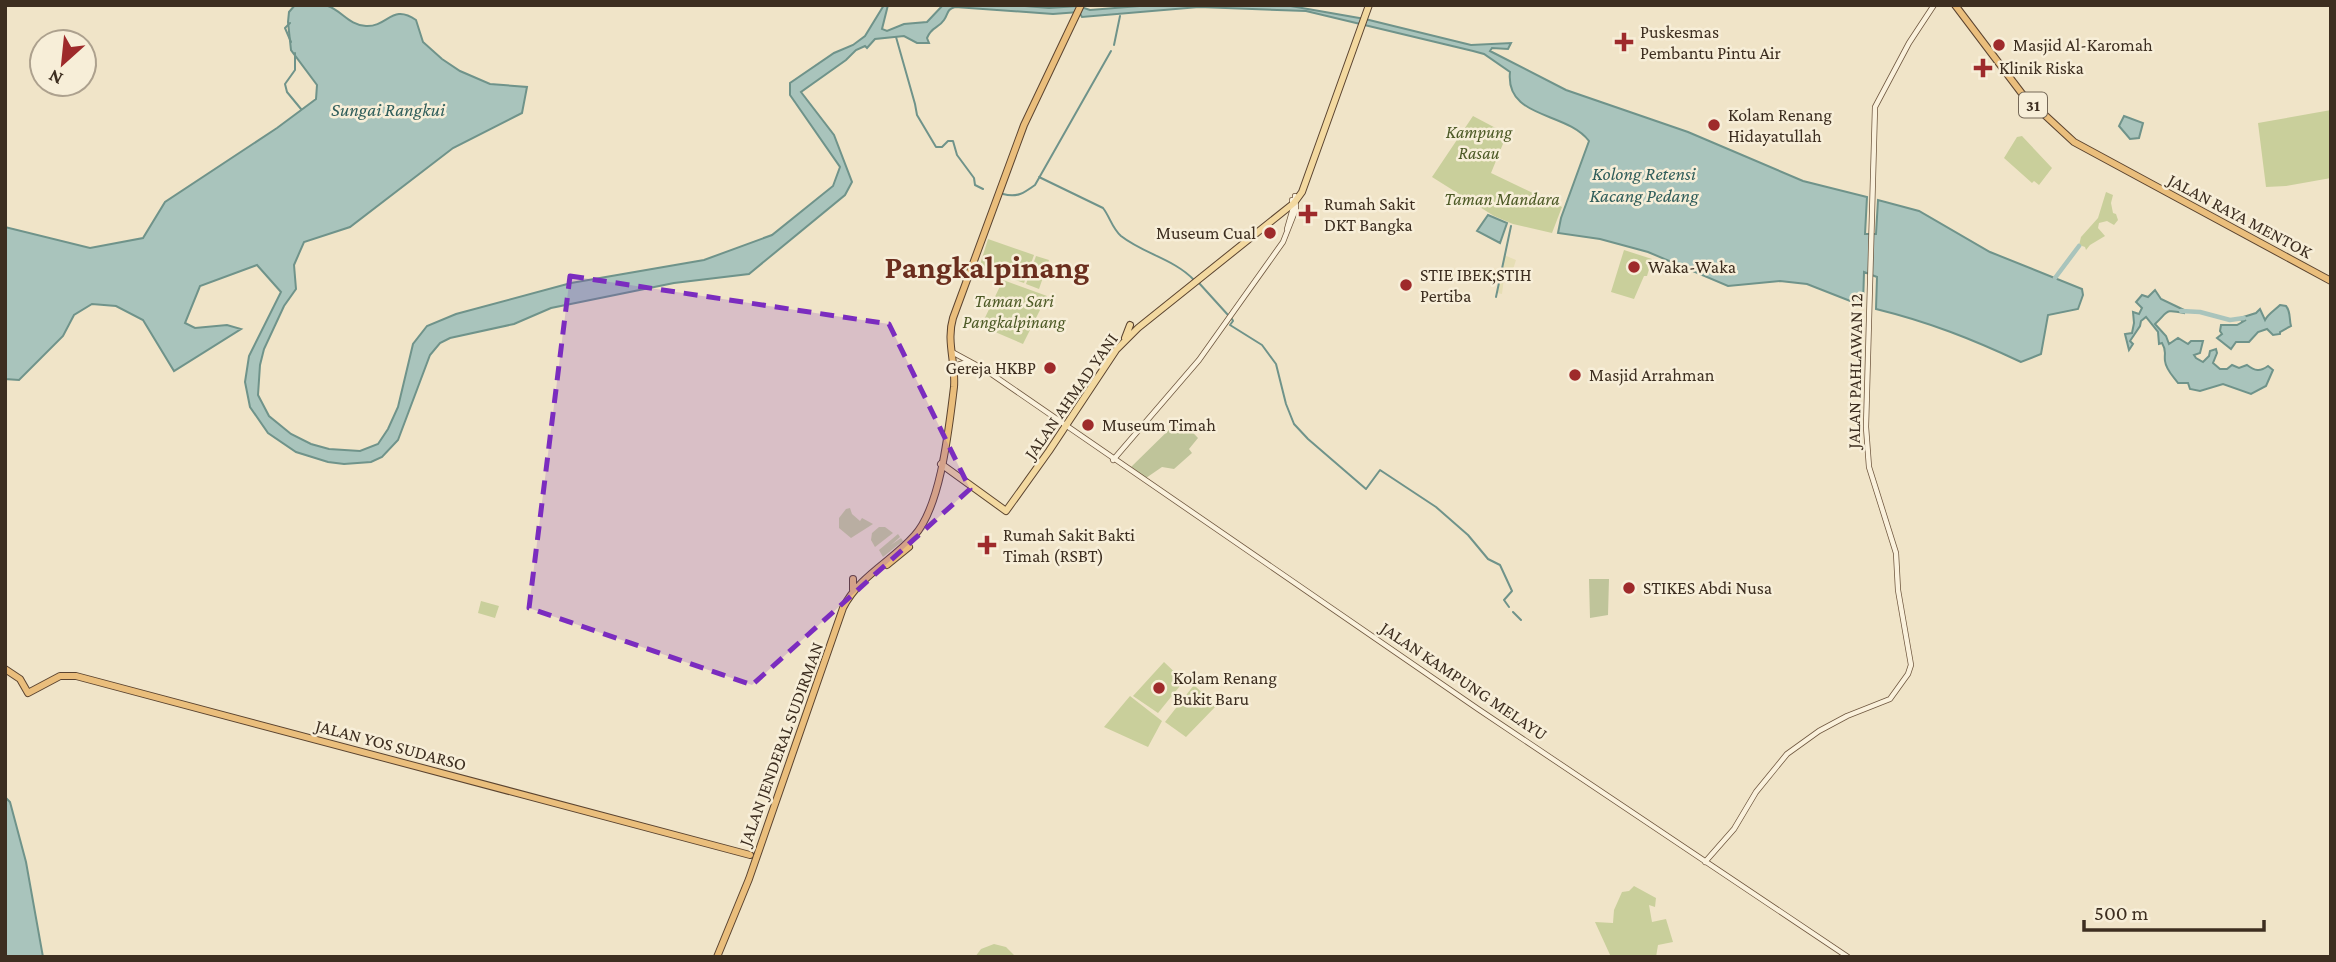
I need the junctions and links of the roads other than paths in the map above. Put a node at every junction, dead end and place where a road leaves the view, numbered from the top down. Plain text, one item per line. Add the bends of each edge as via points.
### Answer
1 (1083, 5) edge
2 (1369, 5) edge
3 (1934, 5) edge
4 (1955, 5) edge
5 (1294, 200) junction
6 (2331, 281) edge
7 (1130, 325) dead end
8 (1123, 343) junction
9 (953, 351) junction
10 (969, 362) junction
11 (957, 365) junction
12 (955, 390) junction
13 (1066, 426) junction
14 (1113, 459) junction
15 (942, 465) junction
16 (853, 579) dead end
17 (853, 590) junction
18 (844, 610) junction
19 (5, 669) edge
20 (750, 855) dead end
21 (1705, 862) junction
22 (717, 957) edge
23 (1848, 957) edge

1 - 9 highway, JALAN JENDERAL SUDIRMAN via 1023,134 963,293 953,329
2 - 5 main road, JALAN AHMAD YANI via 1302,189
3 - 21 main road, JALAN PAHLAWAN 12 via 1875,107 1865,407 1868,461 1894,543 1910,670 1892,698 1819,731 1787,754
4 - 6 highway, JALAN RAYA MENTOK / 31 via 2023,95 2084,149
5 - 8 main road, JALAN AHMAD YANI
5 - 14 main road via 1296,209 1283,242 1210,343
7 - 8 main road
8 - 13 main road, JALAN AHMAD YANI
9 - 10 main road, JALAN KAMPUNG MELAYU
9 - 11 highway, JALAN JENDERAL SUDIRMAN
9 - 12 highway, JALAN JENDERAL SUDIRMAN
10 - 11 main road
10 - 13 main road, JALAN KAMPUNG MELAYU
11 - 12 highway, JALAN JENDERAL SUDIRMAN
12 - 15 highway, JALAN JENDERAL SUDIRMAN
13 - 14 main road, JALAN KAMPUNG MELAYU
13 - 15 main road, JALAN AHMAD YANI via 1006,511
14 - 21 main road, JALAN KAMPUNG MELAYU
15 - 17 highway, JALAN JENDERAL SUDIRMAN via 924,524
15 - 18 highway, JALAN JENDERAL SUDIRMAN via 928,524 905,551 862,585
16 - 17 highway
17 - 18 highway, JALAN JENDERAL SUDIRMAN
18 - 22 highway, JALAN JENDERAL SUDIRMAN
19 - 20 highway, JALAN YOS SUDARSO via 20,679 28,692 60,676 76,676
21 - 23 main road, JALAN KAMPUNG MELAYU

